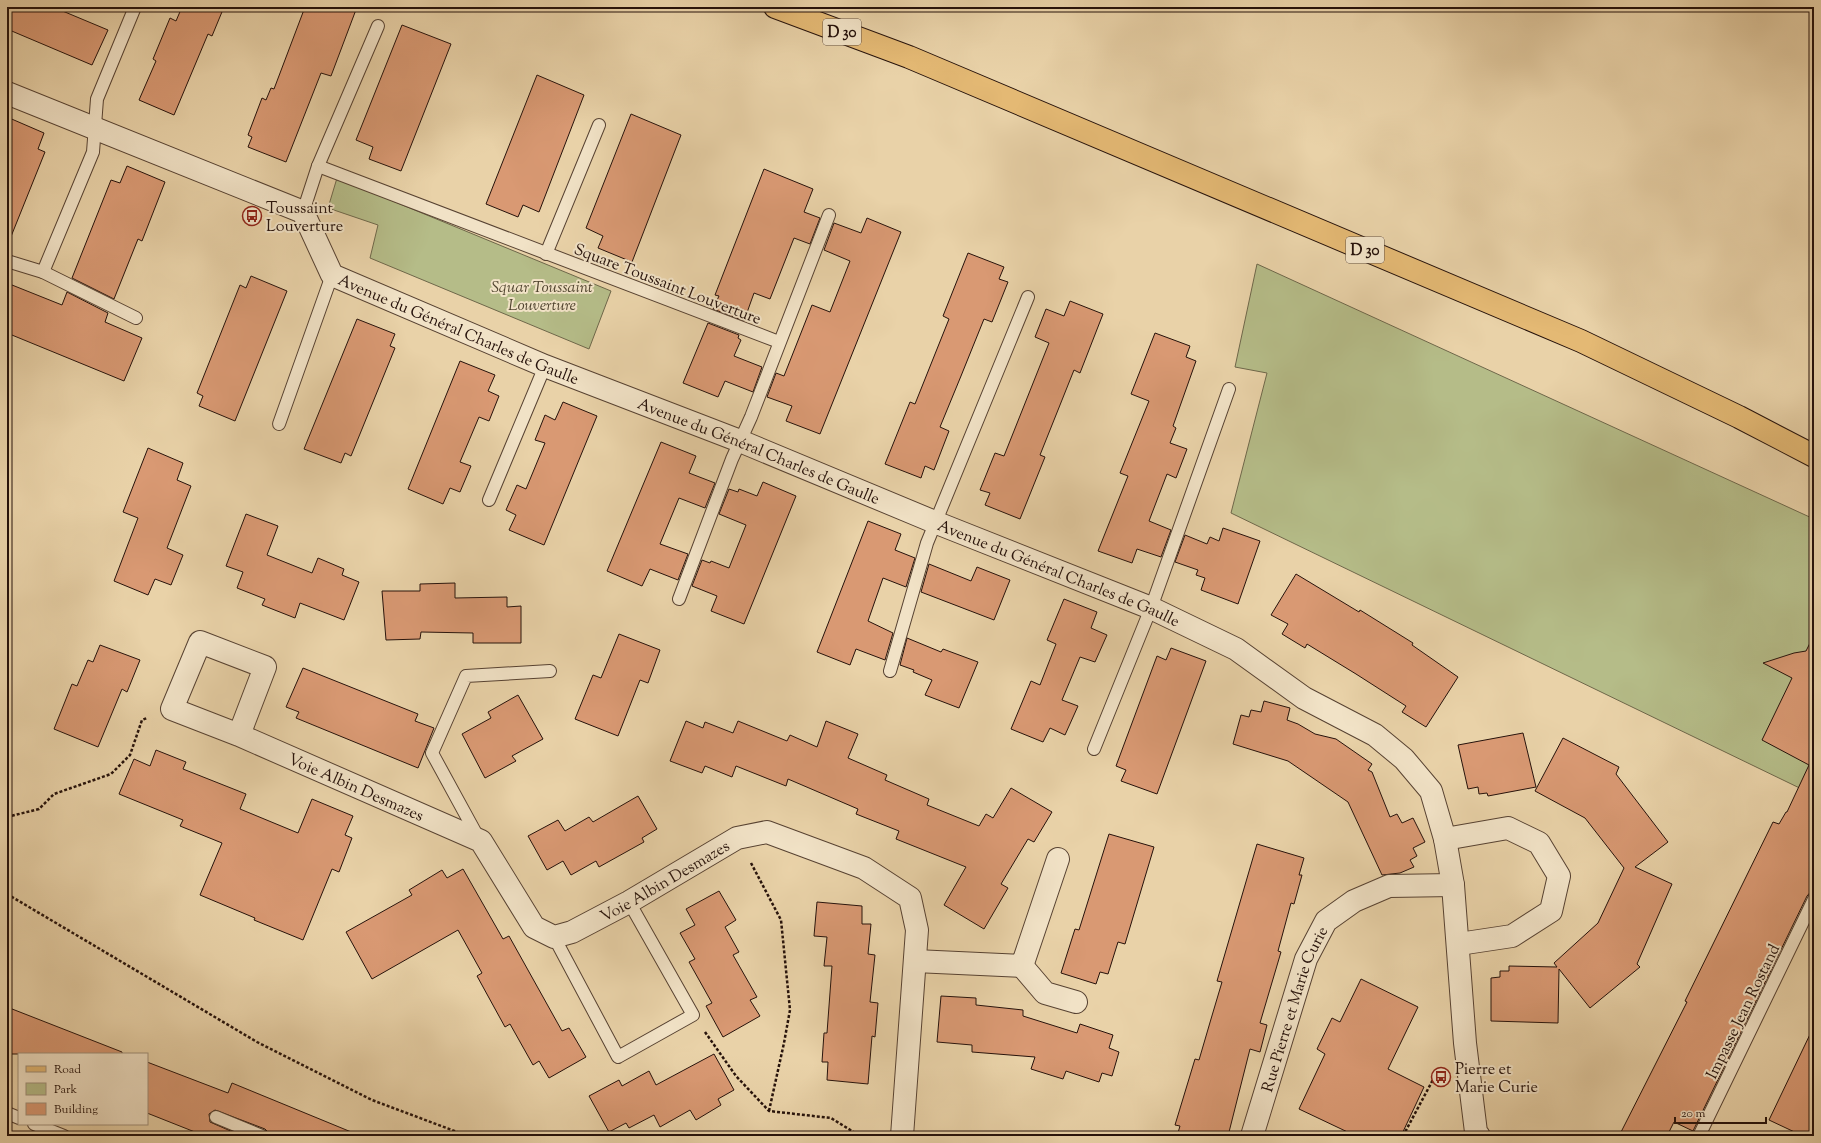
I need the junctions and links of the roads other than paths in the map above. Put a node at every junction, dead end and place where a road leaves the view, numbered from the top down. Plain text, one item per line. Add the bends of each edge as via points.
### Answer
1 (135, 7) edge
2 (774, 7) edge
3 (807, 7) edge
4 (378, 26) dead end
5 (909, 57) junction
6 (7, 93) edge
7 (599, 125) dead end
8 (95, 128) junction
9 (318, 166) junction
10 (304, 212) junction
11 (829, 215) dead end
12 (546, 254) junction
13 (7, 261) edge
14 (43, 272) junction
15 (332, 275) junction
16 (1028, 297) dead end
17 (136, 318) dead end
18 (779, 342) junction
19 (545, 366) junction
20 (1229, 389) dead end
21 (279, 424) dead end
22 (740, 441) junction
23 (1814, 456) edge
24 (489, 500) dead end
25 (937, 522) junction
26 (679, 599) dead end
27 (1151, 608) junction
28 (550, 671) dead end
29 (890, 671) dead end
30 (239, 735) junction
31 (1094, 749) dead end
32 (1445, 839) junction
33 (481, 841) junction
34 (1058, 859) dead end
35 (1453, 885) junction
36 (1814, 899) edge
37 (629, 902) junction
38 (554, 937) junction
39 (1458, 944) junction
40 (915, 961) junction
41 (1022, 966) junction
42 (1076, 1002) dead end
43 (7, 1113) edge
44 (216, 1117) dead end
45 (18, 1118) edge
46 (36, 1125) edge
47 (64, 1136) edge
48 (262, 1136) edge
49 (902, 1136) edge
50 (1252, 1136) edge
51 (1479, 1136) edge
52 (1700, 1136) edge

1 - 8 lane via 97,99
2 - 5 main road, D 30
3 - 5 main road, D 30
4 - 9 lane
5 - 23 main road, D 30 via 1581,341
6 - 8 street
7 - 12 lane, Square Toussaint Louverture
8 - 10 street
8 - 14 lane via 93,152
9 - 10 lane
9 - 12 lane, Square Toussaint Louverture
10 - 15 street, Avenue du Général Charles de Gaulle
11 - 18 lane
12 - 18 lane, Square Toussaint Louverture
13 - 14 lane
14 - 17 lane
15 - 19 street, Avenue du Général Charles de Gaulle
15 - 21 lane, Avenue du Général Charles de Gaulle
16 - 25 lane
18 - 22 lane
19 - 22 street, Avenue du Général Charles de Gaulle
19 - 24 lane
20 - 27 lane
22 - 25 street, Avenue du Général Charles de Gaulle
22 - 26 lane
25 - 27 street, Avenue du Général Charles de Gaulle
25 - 29 lane via 927,543
27 - 31 lane
27 - 32 street, Avenue du Général Charles de Gaulle via 1236,649 1304,698 1381,740 1404,759 1431,791
28 - 33 lane via 466,676 432,752
30 - 30 street, Voie Albin Desmazes via 172,709 200,642 265,667
30 - 33 street, Voie Albin Desmazes
32 - 35 street, Avenue du Général Charles de Gaulle
32 - 39 street via 1508,828 1539,843 1559,876 1551,911 1512,936
33 - 38 street via 534,927
34 - 41 street
35 - 39 street, Avenue du Général Charles de Gaulle
35 - 50 street, Rue Pierre et Marie Curie via 1389,886 1354,901 1326,921 1306,959
36 - 52 lane, Impasse Jean Rostand
37 - 38 street, Voie Albin Desmazes via 572,932
37 - 38 lane via 693,1015 618,1057
37 - 40 street, Voie Albin Desmazes via 737,838 767,832 864,868 910,898 917,930
39 - 51 street, Avenue du Général Charles de Gaulle via 1464,1043 1476,1132
40 - 41 street
40 - 49 street, Voie Albin Desmazes
41 - 42 street via 1045,993
43 - 45 lane
44 - 48 lane
46 - 47 lane

